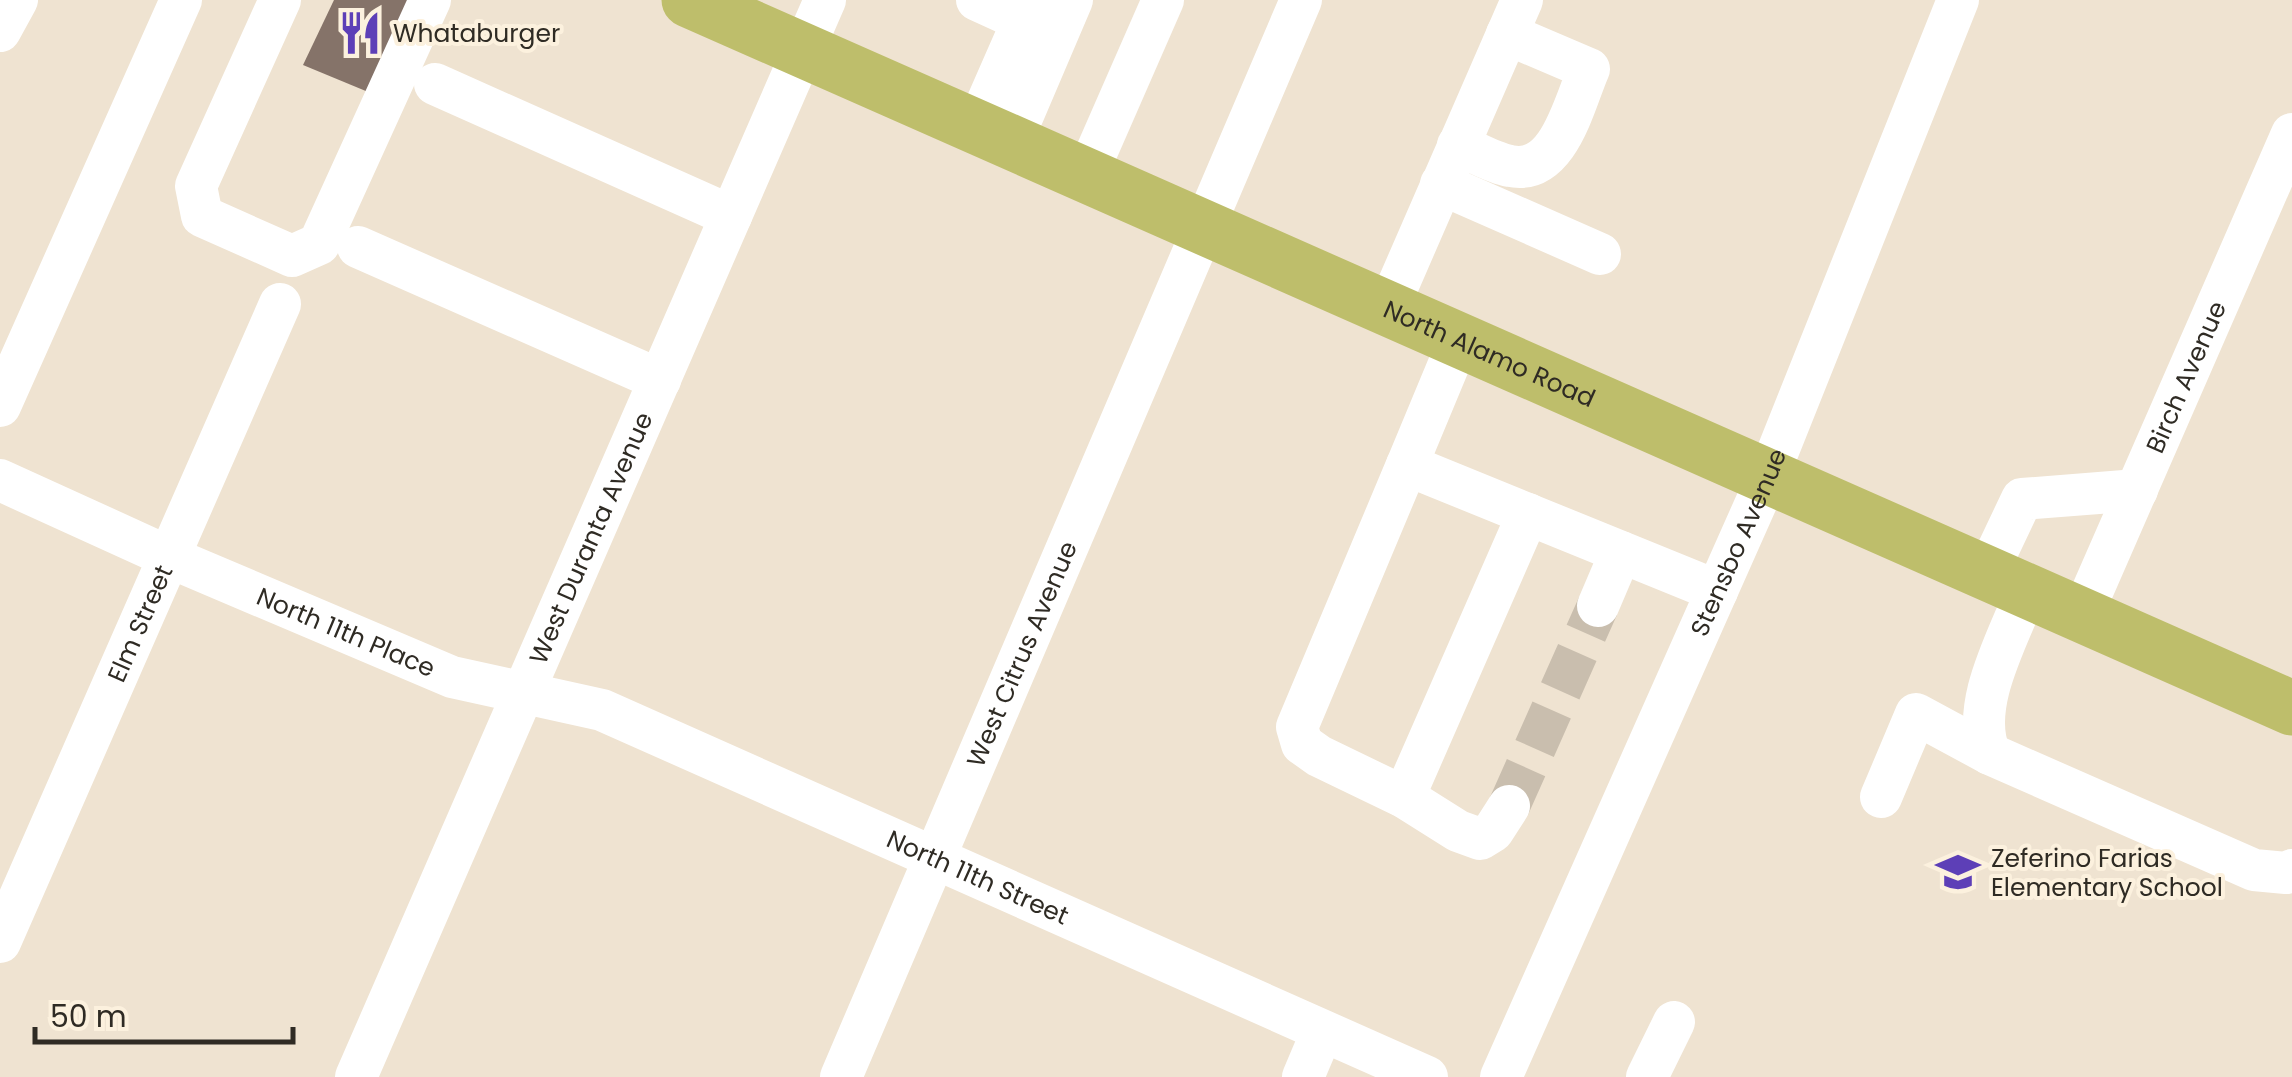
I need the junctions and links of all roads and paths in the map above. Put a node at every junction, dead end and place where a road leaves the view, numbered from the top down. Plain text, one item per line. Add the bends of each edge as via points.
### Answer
1 (16, 0) edge
2 (181, 0) edge
3 (280, 0) edge
4 (430, 0) edge
5 (689, 0) edge
6 (825, 0) edge
7 (977, 0) edge
8 (1072, 0) edge
9 (1163, 0) edge
10 (1190, 0) edge
11 (1302, 0) edge
12 (1958, 0) edge
13 (1028, 10) edge
14 (1515, 17) edge
15 (0, 32) edge
16 (802, 51) junction
17 (435, 84) dead end
18 (1126, 87) junction
19 (2292, 134) edge
20 (994, 135) junction
21 (1458, 145) junction
22 (1086, 176) junction
23 (1441, 184) junction
24 (730, 216) junction
25 (1202, 228) junction
26 (358, 246) dead end
27 (1600, 254) dead end
28 (280, 304) dead end
29 (1388, 308) junction
30 (1459, 340) junction
31 (660, 380) junction
32 (0, 406) edge
33 (1407, 465) junction
34 (1768, 476) junction
35 (0, 480) edge
36 (2137, 490) junction
37 (1528, 514) junction
38 (1621, 552) junction
39 (169, 557) junction
40 (2006, 584) junction
41 (1717, 591) junction
42 (1598, 606) tunnel mouth
43 (2081, 617) junction
44 (525, 691) junction
45 (2292, 708) edge
46 (1990, 754) junction
47 (1882, 797) dead end
48 (1404, 798) junction
49 (1509, 806) tunnel mouth
50 (936, 856) junction
51 (2292, 870) edge
52 (0, 942) edge
53 (1674, 1022) dead end
54 (1322, 1032) junction
55 (356, 1077) edge
56 (841, 1077) edge
57 (1302, 1077) edge
58 (1428, 1077) edge
59 (1500, 1077) edge
60 (1647, 1077) edge

1 - 15 street
2 - 32 street
3 - 4 street via 196,186 202,216 292,256 319,244
5 - 16 main road, North Alamo Road
6 - 16 street, West Duranta Avenue
7 - 13 street
8 - 20 street
9 - 18 street
10 - 18 street via 1162,54
11 - 25 street, West Citrus Avenue
12 - 34 street, Stensbo Avenue
13 - 20 street
14 - 21 street
14 - 21 street via 1588,69 1576,100 1544,160 1516,167
16 - 20 main road, North Alamo Road
16 - 24 street, West Duranta Avenue
17 - 24 street
18 - 22 street
19 - 36 street, Birch Avenue
20 - 22 main road, North Alamo Road
21 - 23 street
22 - 25 main road, North Alamo Road
23 - 27 street
23 - 29 street
24 - 31 street, West Duranta Avenue
25 - 29 main road, North Alamo Road
25 - 50 street, West Citrus Avenue
26 - 31 street
28 - 39 street, Elm Street
29 - 30 main road, North Alamo Road
30 - 33 street
30 - 34 main road, North Alamo Road
31 - 44 street, West Duranta Avenue
33 - 37 street
33 - 48 street via 1298,726 1302,744 1318,756
34 - 40 main road, North Alamo Road
34 - 41 street, Stensbo Avenue
35 - 39 street, North 11th Place
36 - 40 street via 2022,499
36 - 43 street, Birch Avenue
37 - 38 street
37 - 48 street
38 - 41 street
38 - 42 street
39 - 44 street, North 11th Place via 452,676
39 - 52 street, Elm Street
40 - 43 main road, North Alamo Road
40 - 46 street via 1982,736
41 - 59 street, Stensbo Avenue
43 - 45 main road, North Alamo Road
44 - 50 street, North 11th Street via 602,710
44 - 55 street, West Duranta Avenue
46 - 47 street via 1916,714
46 - 51 street via 2254,870
48 - 49 street via 1480,838
50 - 54 street, North 11th Street
50 - 56 street, West Citrus Avenue
53 - 60 street
54 - 57 street
54 - 58 street, North 11th Street

